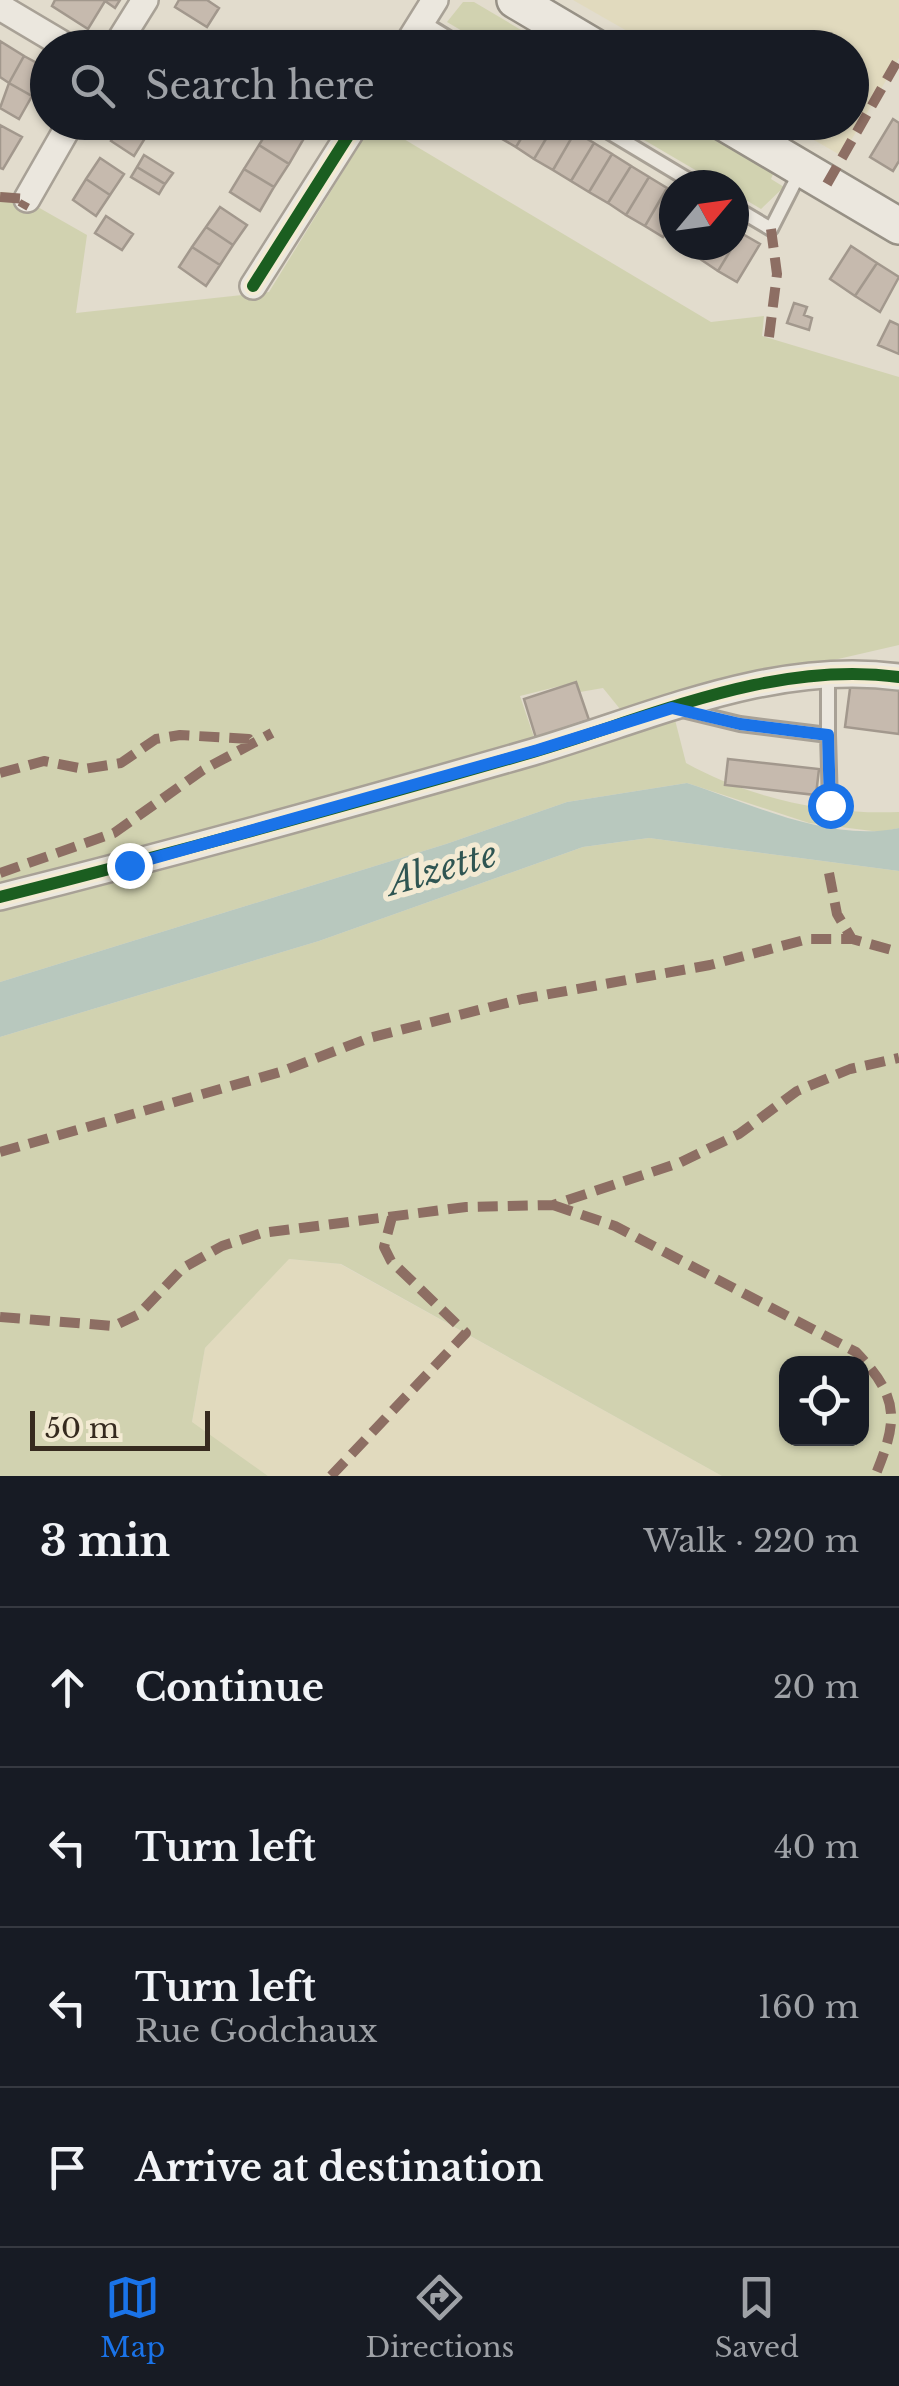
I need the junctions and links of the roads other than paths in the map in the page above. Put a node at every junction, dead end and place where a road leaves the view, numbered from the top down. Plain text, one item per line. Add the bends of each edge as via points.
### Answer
1 (145, 0) edge
2 (516, 0) edge
3 (0, 7) edge
4 (428, 11) edge
5 (39, 30) edge
6 (126, 30) edge
7 (448, 30) edge
8 (566, 30) edge
9 (61, 140) edge
10 (346, 140) edge
11 (622, 140) edge
12 (752, 140) edge
13 (801, 169) junction
14 (671, 170) edge
15 (27, 198) dead end
16 (749, 216) edge
17 (899, 226) edge
18 (254, 286) dead end
19 (828, 672) junction
20 (899, 677) edge
21 (672, 708) junction
22 (828, 735) junction
23 (830, 805) dead end
24 (0, 897) edge

1 - 6 street
2 - 8 main road
3 - 5 street
4 - 7 lane
9 - 15 street
10 - 18 street
11 - 14 lane
12 - 13 main road
13 - 16 lane via 771,229
13 - 17 main road
19 - 20 street
19 - 21 street
19 - 22 lane
21 - 22 lane
21 - 24 street
22 - 23 lane

